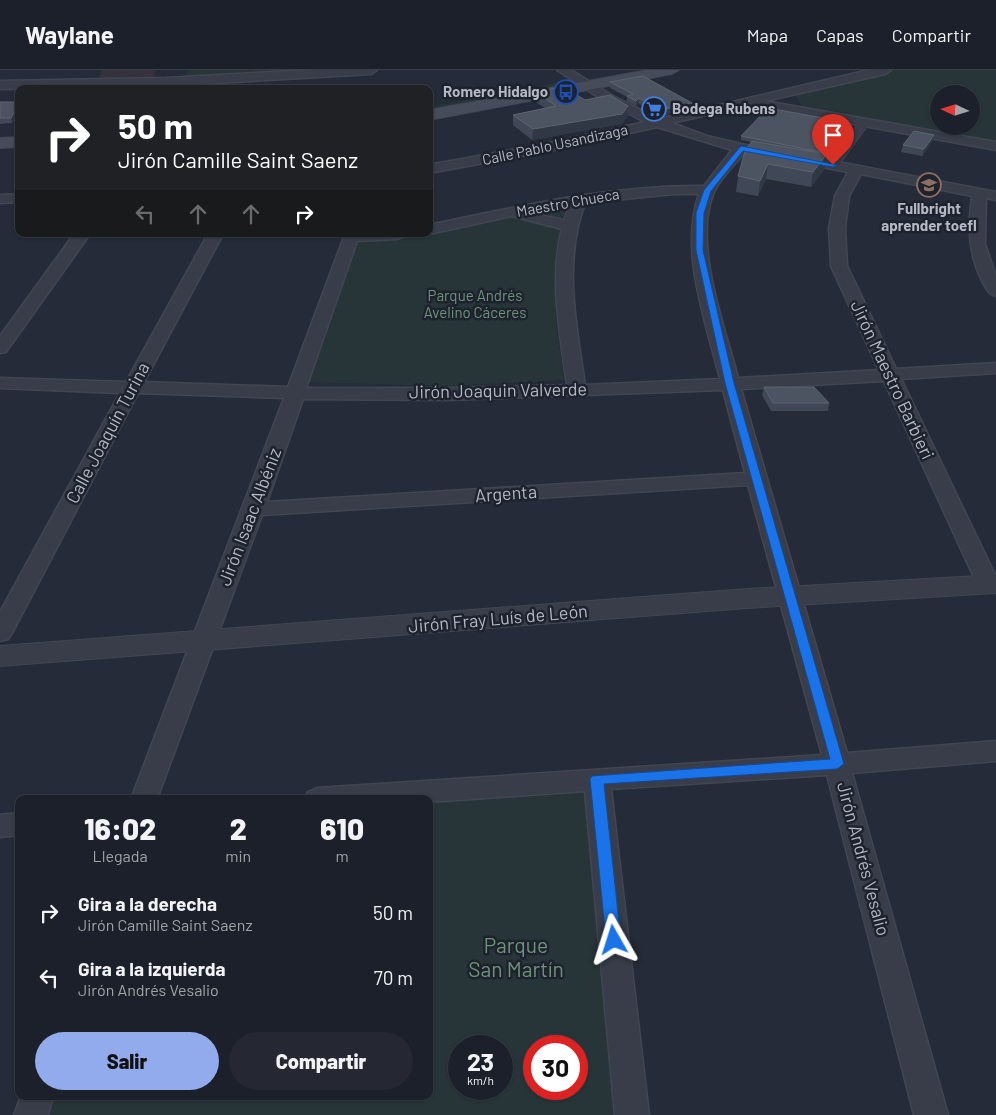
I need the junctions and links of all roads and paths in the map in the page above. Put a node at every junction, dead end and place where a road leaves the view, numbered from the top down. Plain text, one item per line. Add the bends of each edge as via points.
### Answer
1 (172, 70) edge
2 (372, 70) edge
3 (616, 70) edge
4 (672, 70) edge
5 (885, 70) edge
6 (569, 74) edge
7 (165, 85) edge
8 (0, 86) edge
9 (15, 86) edge
10 (589, 87) junction
11 (789, 91) junction
12 (743, 102) junction
13 (433, 104) edge
14 (799, 111) junction
15 (433, 114) edge
16 (865, 122) junction
17 (657, 124) junction
18 (0, 131) edge
19 (15, 131) edge
20 (15, 142) edge
21 (0, 143) edge
22 (996, 146) edge
23 (741, 148) junction
24 (833, 165) junction
25 (433, 167) edge
26 (856, 170) junction
27 (708, 190) junction
28 (979, 193) junction
29 (996, 196) edge
30 (15, 198) edge
31 (580, 198) junction
32 (0, 199) edge
33 (510, 213) junction
34 (570, 226) junction
35 (433, 228) edge
36 (80, 237) edge
37 (213, 237) edge
38 (351, 237) edge
39 (996, 291) edge
40 (0, 348) edge
41 (996, 368) edge
42 (888, 375) junction
43 (0, 383) edge
44 (730, 383) junction
45 (133, 386) junction
46 (577, 390) junction
47 (296, 392) junction
48 (758, 478) junction
49 (254, 509) junction
50 (992, 584) edge
51 (789, 595) junction
52 (0, 632) edge
53 (202, 644) junction
54 (0, 656) edge
55 (996, 751) edge
56 (837, 764) junction
57 (597, 779) junction
58 (145, 795) edge
59 (373, 795) edge
60 (15, 824) edge
61 (0, 826) edge
62 (37, 1100) edge
63 (31, 1115) edge
64 (632, 1115) edge
65 (931, 1115) edge

1 - 7 street
2 - 7 street
3 - 6 main road
4 - 10 main road
5 - 11 street, Calle Pablo Usandizaga
6 - 10 street
6 - 13 main road
8 - 9 street
10 - 15 main road
10 - 17 street
11 - 12 street, Calle Pablo Usandizaga
11 - 14 street
12 - 14 street
12 - 17 street, Calle Pablo Usandizaga
14 - 16 street
16 - 22 street
16 - 24 street
17 - 23 street
17 - 25 street, Calle Pablo Usandizaga via 493,159
18 - 19 main road
20 - 21 main road
23 - 24 street
23 - 27 street, Jirón Andrés Vesalio
24 - 26 street
26 - 28 street
26 - 42 street, Jirón Maestro Barbieri via 842,196 837,228 839,266
27 - 31 street, Maestro Chueca via 669,188
27 - 44 street, Jirón Andrés Vesalio via 700,213 700,250
28 - 29 street
28 - 39 street via 975,233 984,270
30 - 32 street
31 - 33 street, Maestro Chueca
31 - 34 street
33 - 34 street
33 - 35 street, Maestro Chueca
34 - 46 street via 565,283
36 - 40 street
37 - 45 street, Calle Joaquín Turina
38 - 47 street, Jirón Isaac Albéniz
41 - 42 street, Jirón Joaquin Valverde
42 - 44 street, Jirón Joaquin Valverde
42 - 50 street, Jirón Maestro Barbieri
43 - 45 street, Jirón Joaquin Valverde
44 - 46 street, Jirón Joaquin Valverde
44 - 48 street, Jirón Andrés Vesalio
45 - 47 street, Jirón Joaquin Valverde
45 - 52 street, Calle Joaquín Turina
46 - 47 street, Jirón Joaquin Valverde via 444,394
47 - 49 street, Jirón Isaac Albéniz
48 - 49 street, Argenta
48 - 51 street, Jirón Andrés Vesalio
49 - 53 street, Jirón Isaac Albéniz
50 - 51 street, Jirón Fray Luís de León
51 - 53 street, Jirón Fray Luís de León
51 - 56 street, Jirón Andrés Vesalio
53 - 54 street, Jirón Fray Luís de León
53 - 58 street, Jirón Isaac Albéniz
55 - 56 street
56 - 57 street
56 - 65 street, Jirón Andrés Vesalio
57 - 59 street
57 - 64 street
60 - 61 street
62 - 63 street

